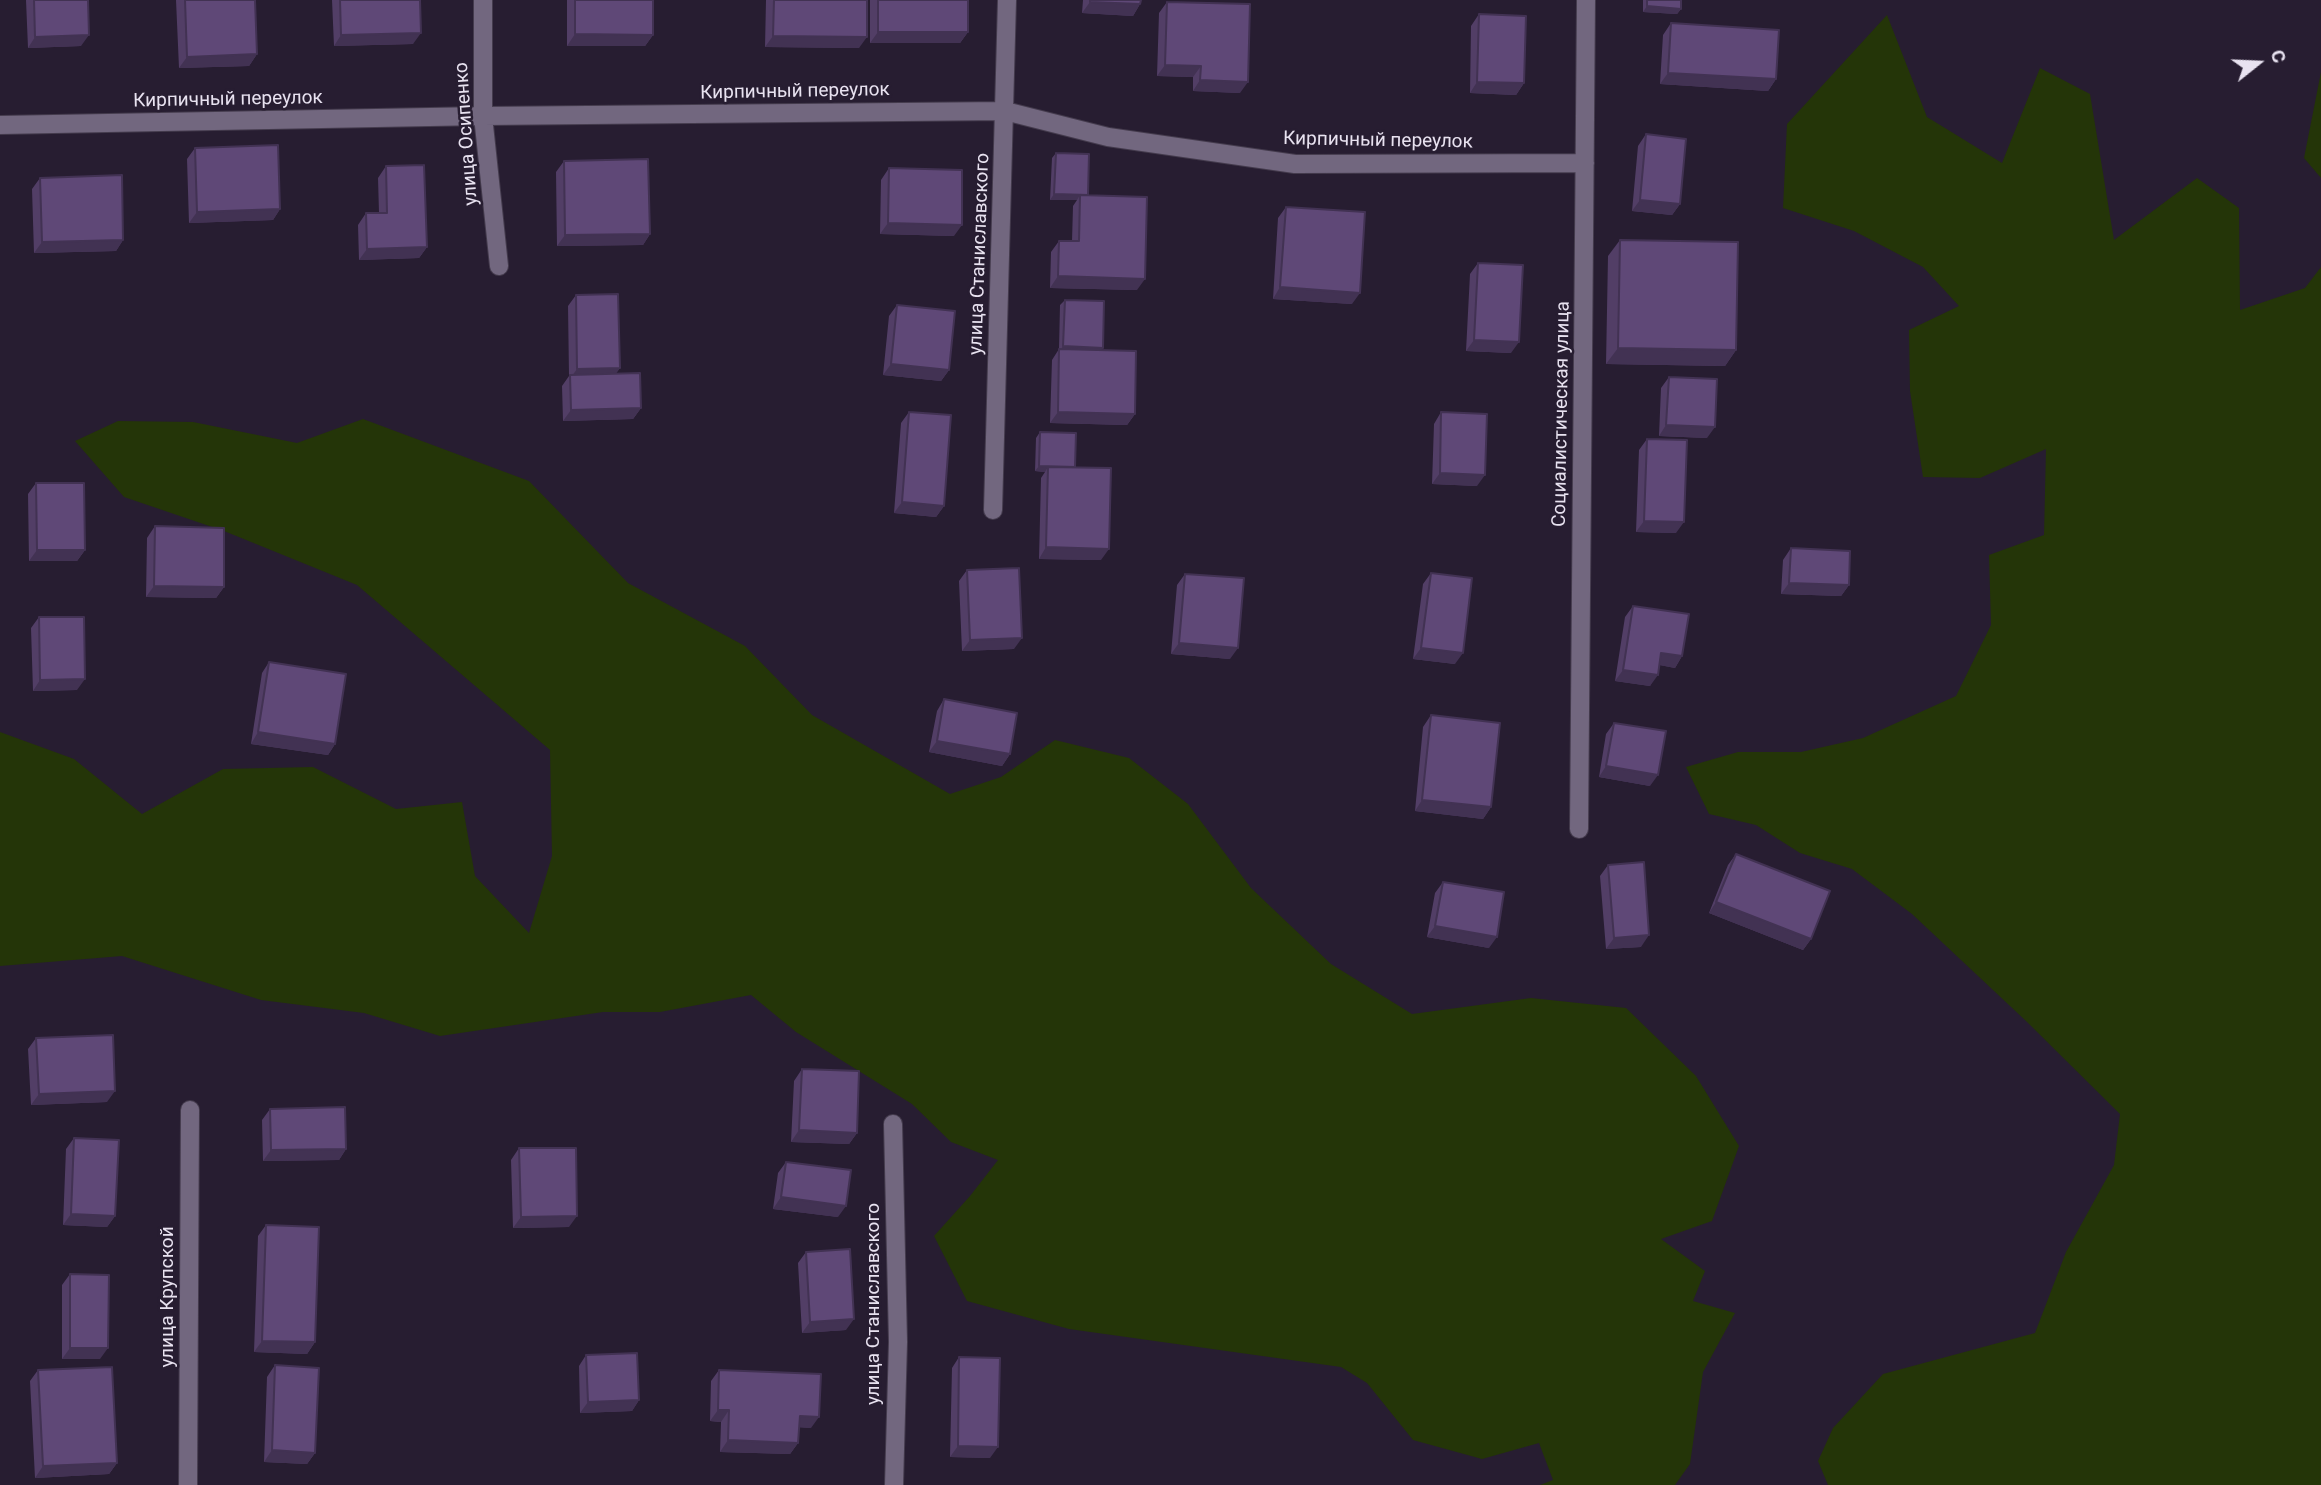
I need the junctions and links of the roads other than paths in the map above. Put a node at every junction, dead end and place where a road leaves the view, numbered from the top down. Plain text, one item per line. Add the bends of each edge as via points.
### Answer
1 (483, 0) edge
2 (1007, 0) edge
3 (1586, 0) edge
4 (1005, 111) junction
5 (483, 116) junction
6 (0, 125) edge
7 (1585, 163) junction
8 (499, 266) dead end
9 (993, 510) dead end
10 (1579, 829) dead end
11 (190, 1110) dead end
12 (893, 1124) dead end
13 (188, 1485) edge
14 (894, 1485) edge

1 - 5 street, улица Осипенко
2 - 4 street, улица Станиславского
3 - 7 street, Социалистическая улица
4 - 5 street, Кирпичный переулок
4 - 7 street, Кирпичный переулок via 1108,137 1295,164
4 - 9 street, улица Станиславского
5 - 6 street, Кирпичный переулок
5 - 8 street, улица Осипенко
7 - 10 street, Социалистическая улица
11 - 13 street, улица Крупской
12 - 14 street, улица Станиславского via 898,1342

